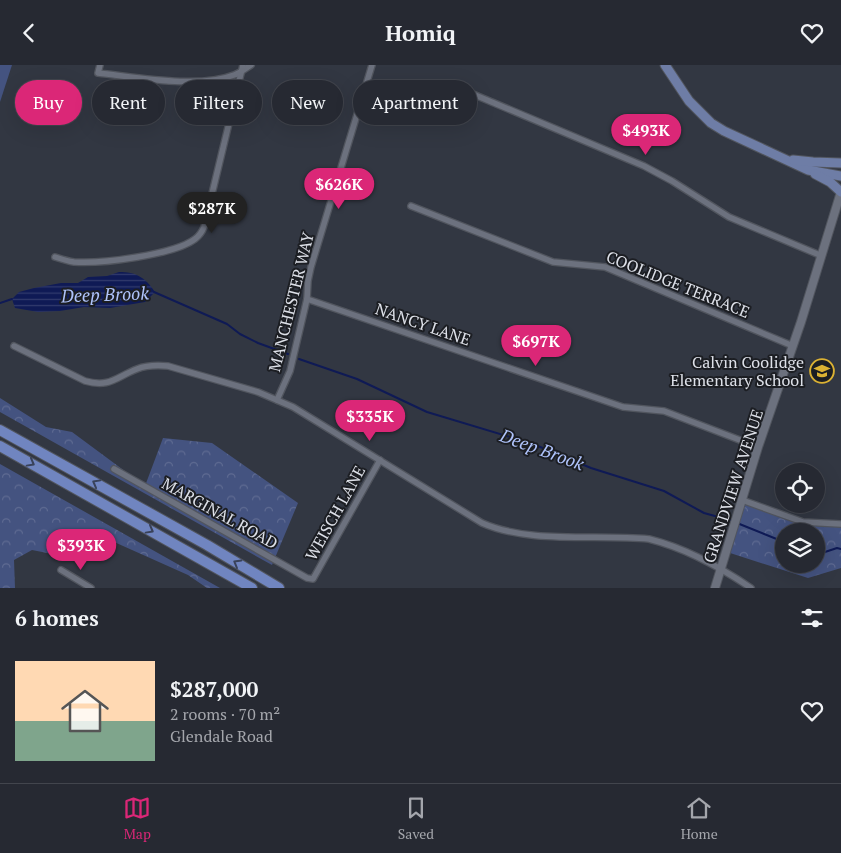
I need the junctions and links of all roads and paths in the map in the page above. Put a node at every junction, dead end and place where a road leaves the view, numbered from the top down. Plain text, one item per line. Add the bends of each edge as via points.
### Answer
1 (100, 65) edge
2 (251, 65) edge
3 (372, 65) edge
4 (666, 65) edge
5 (242, 68) edge
6 (477, 96) edge
7 (780, 157) junction
8 (841, 163) edge
9 (808, 170) junction
10 (841, 176) edge
11 (841, 191) edge
12 (411, 205) dead end
13 (822, 256) junction
14 (55, 257) dead end
15 (307, 299) junction
16 (14, 346) dead end
17 (793, 346) junction
18 (277, 400) junction
19 (0, 430) edge
20 (0, 446) edge
21 (758, 447) junction
22 (380, 460) junction
23 (114, 469) dead end
24 (742, 500) junction
25 (841, 524) edge
26 (721, 568) junction
27 (61, 570) dead end
28 (313, 579) joint
29 (91, 588) edge
30 (252, 588) edge
31 (279, 588) edge
32 (715, 588) edge
33 (751, 588) edge

1 - 5 street via 98,73 181,81 234,75
2 - 5 street
3 - 15 street, MANCHESTER WAY via 311,267
4 - 7 main road via 689,101 711,123
5 - 14 street via 204,227 196,239 169,251 139,257 82,262
6 - 13 street via 644,166 730,217
7 - 8 main road
7 - 9 main road
9 - 10 main road
9 - 11 main road
11 - 13 street, GRANDVIEW AVENUE
12 - 17 street, COOLIDGE TERRACE via 553,262 605,267
13 - 17 street, GRANDVIEW AVENUE
15 - 18 street, MANCHESTER WAY via 290,371
15 - 21 street, NANCY LANE via 623,407 664,411
16 - 18 street via 94,384 110,383 148,366 168,366
17 - 21 street, GRANDVIEW AVENUE
18 - 22 street
31 -> 19 highway
20 -> 30 highway
21 - 24 street, GRANDVIEW AVENUE
22 - 26 street via 495,529 522,535 649,539
22 - 28 street, WEISCH LANE
23 - 28 street, MARGINAL ROAD
24 - 25 street via 803,522
24 - 26 street, GRANDVIEW AVENUE
26 - 32 street, GRANDVIEW AVENUE
26 - 33 street
27 - 29 street

